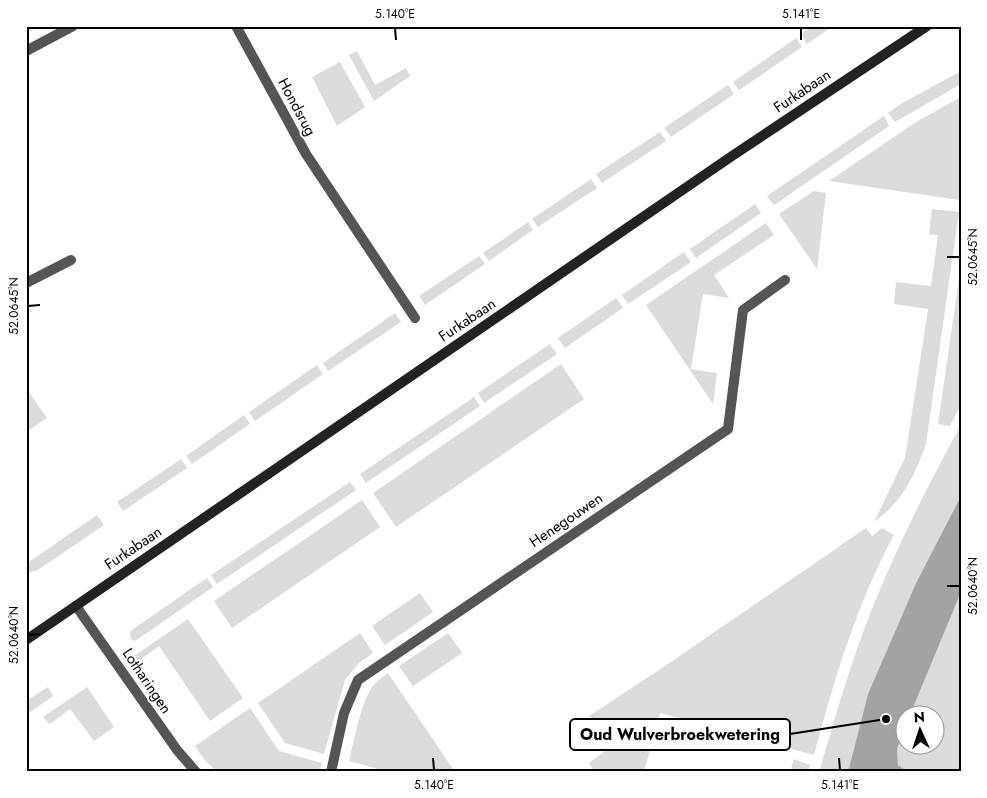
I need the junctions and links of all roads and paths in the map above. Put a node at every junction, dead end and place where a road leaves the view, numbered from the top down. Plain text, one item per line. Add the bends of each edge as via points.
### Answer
1 (73, 26) edge
2 (236, 26) edge
3 (927, 26) edge
4 (26, 51) edge
5 (71, 260) dead end
6 (785, 280) dead end
7 (26, 283) edge
8 (415, 318) dead end
9 (76, 606) junction
10 (26, 640) edge
11 (196, 772) edge
12 (331, 772) edge

1 - 4 street
2 - 8 street, Hondsrug via 306,154
3 - 9 street, Furkabaan
5 - 7 street
6 - 12 street, Henegouwen via 743,310 728,429 358,680 344,714
9 - 10 street, Furkabaan
9 - 11 street, Lotharingen via 177,750

